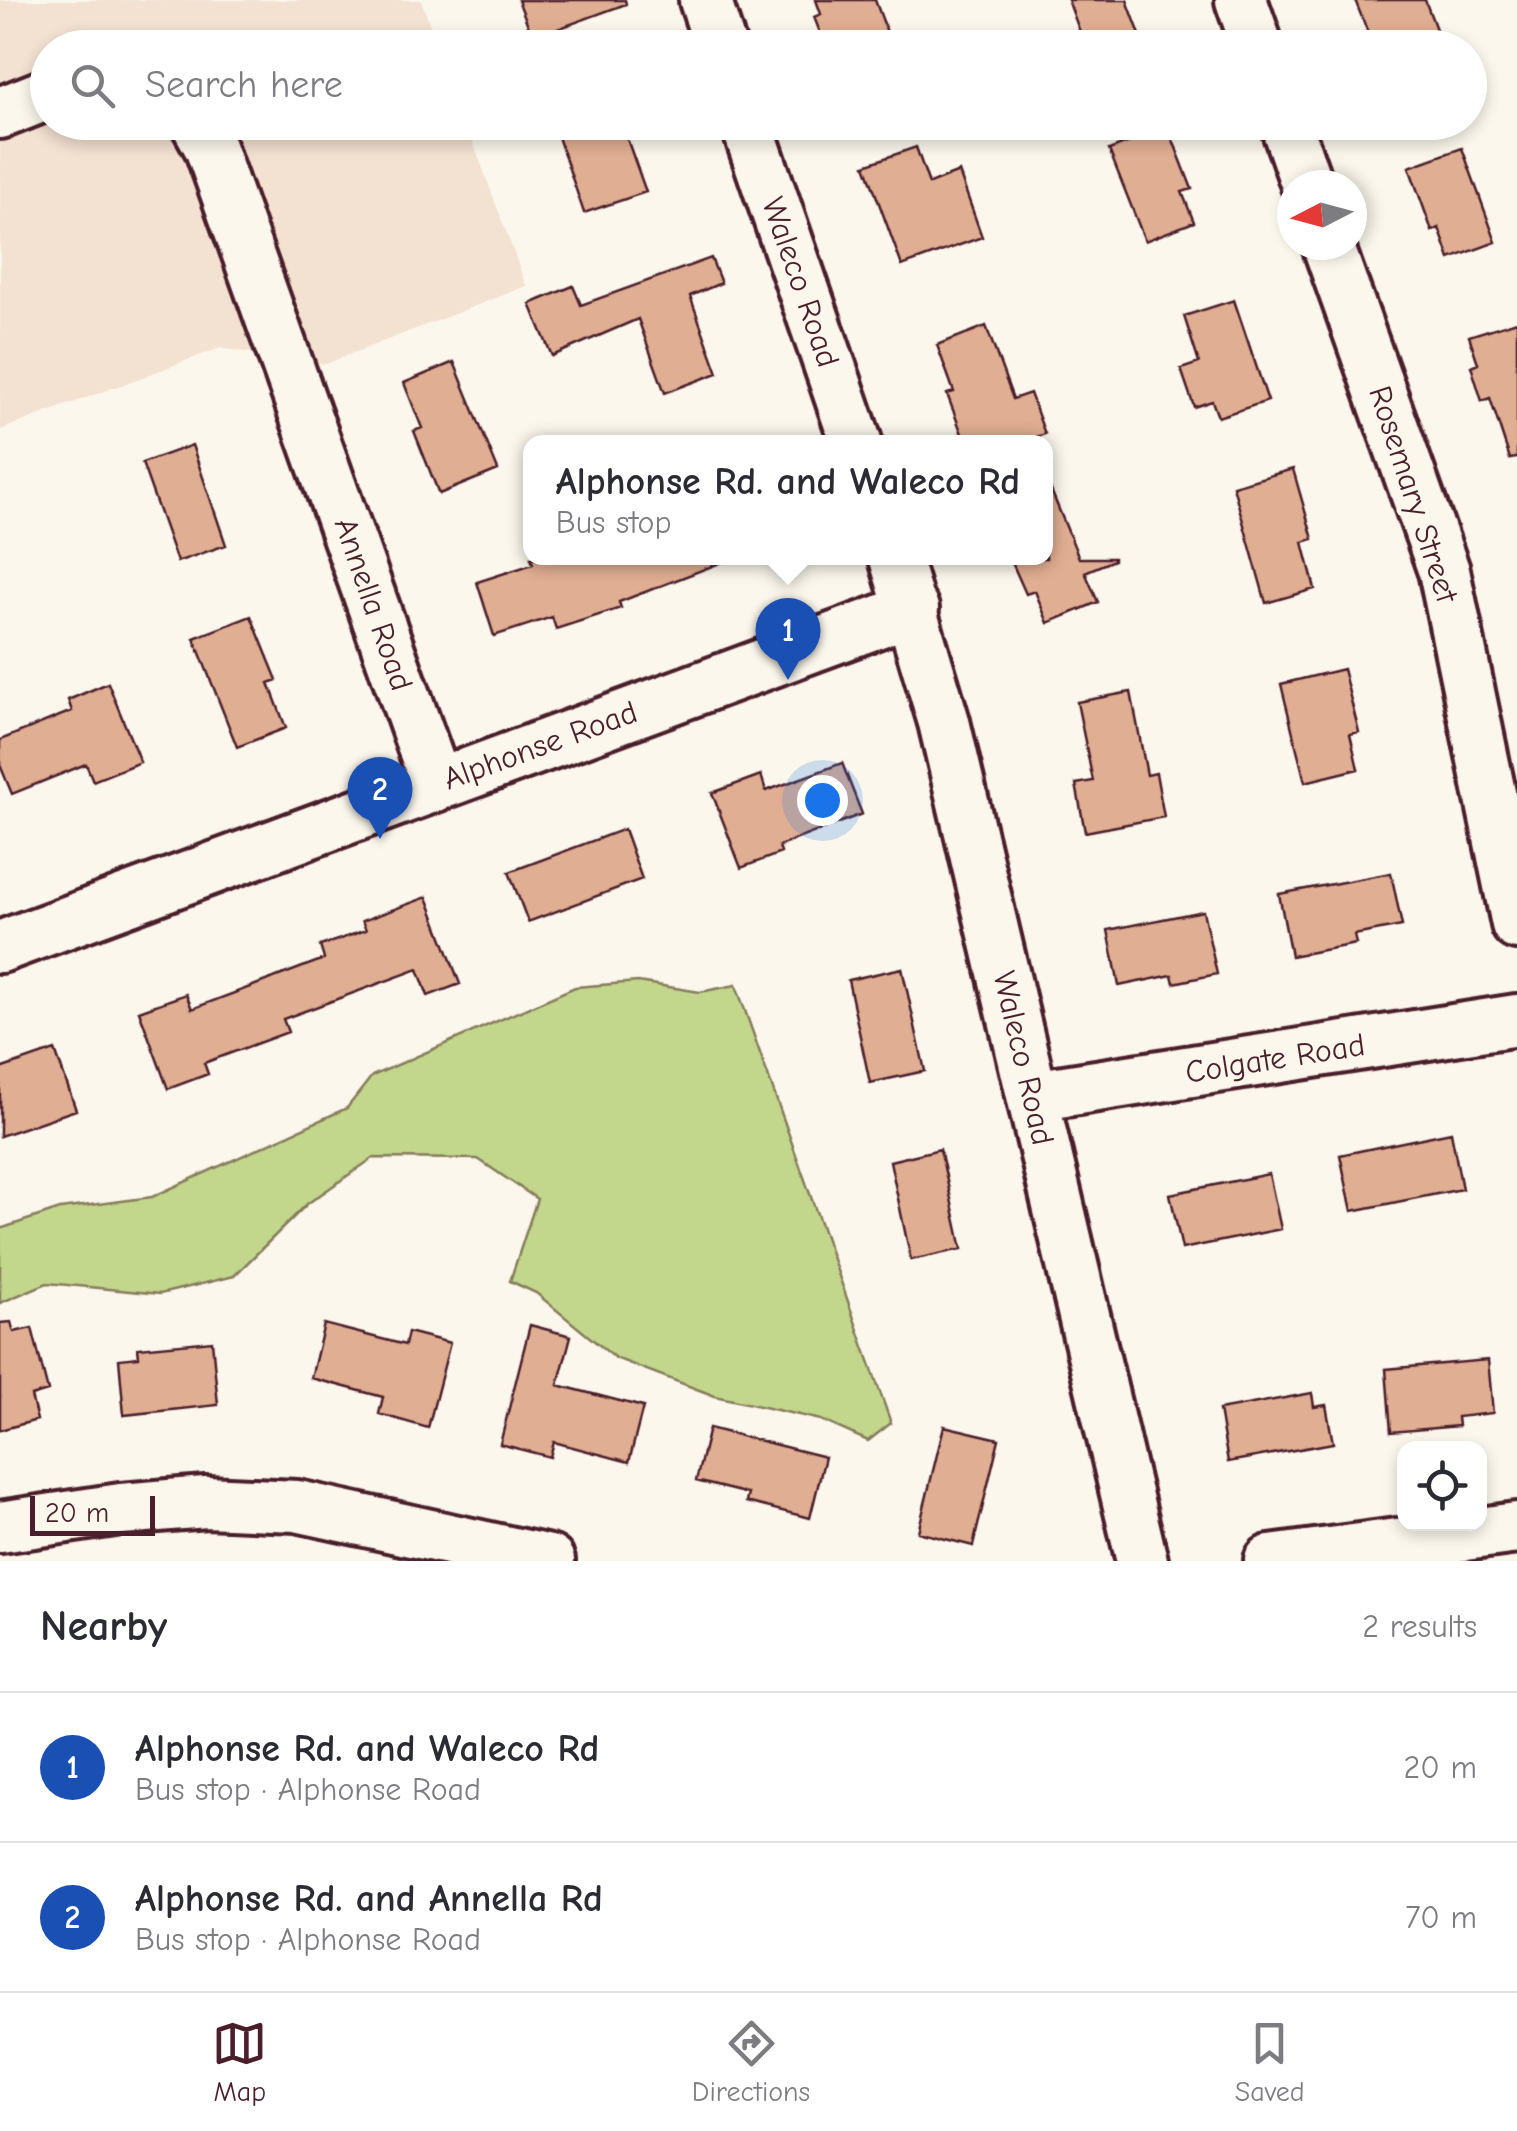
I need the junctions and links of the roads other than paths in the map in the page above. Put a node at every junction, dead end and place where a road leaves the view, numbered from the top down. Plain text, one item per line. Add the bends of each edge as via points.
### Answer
1 (704, 0) edge
2 (1241, 0) edge
3 (715, 30) edge
4 (1252, 30) edge
5 (30, 101) edge
6 (0, 113) edge
7 (206, 140) edge
8 (752, 140) edge
9 (1291, 140) edge
10 (1302, 170) edge
11 (1333, 260) edge
12 (854, 435) edge
13 (897, 565) edge
14 (913, 609) junction
15 (436, 783) junction
16 (1517, 924) edge
17 (0, 947) edge
18 (1517, 1020) edge
19 (1033, 1096) junction
20 (0, 1527) edge
21 (1517, 1528) edge
22 (549, 1561) edge
23 (1142, 1561) edge
24 (1270, 1561) edge

1 - 3 street
2 - 4 street
5 - 6 street
7 - 15 street, Annella Road
8 - 12 street, Waleco Road
9 - 10 street
11 - 16 street, Rosemary Street via 1444,570
13 - 14 street, Waleco Road
14 - 15 street, Alphonse Road
14 - 19 street, Waleco Road
15 - 17 street, Alphonse Road
18 - 19 street, Colgate Road
19 - 23 street, Waleco Road
20 - 22 street via 206,1502 297,1506
21 - 24 street

